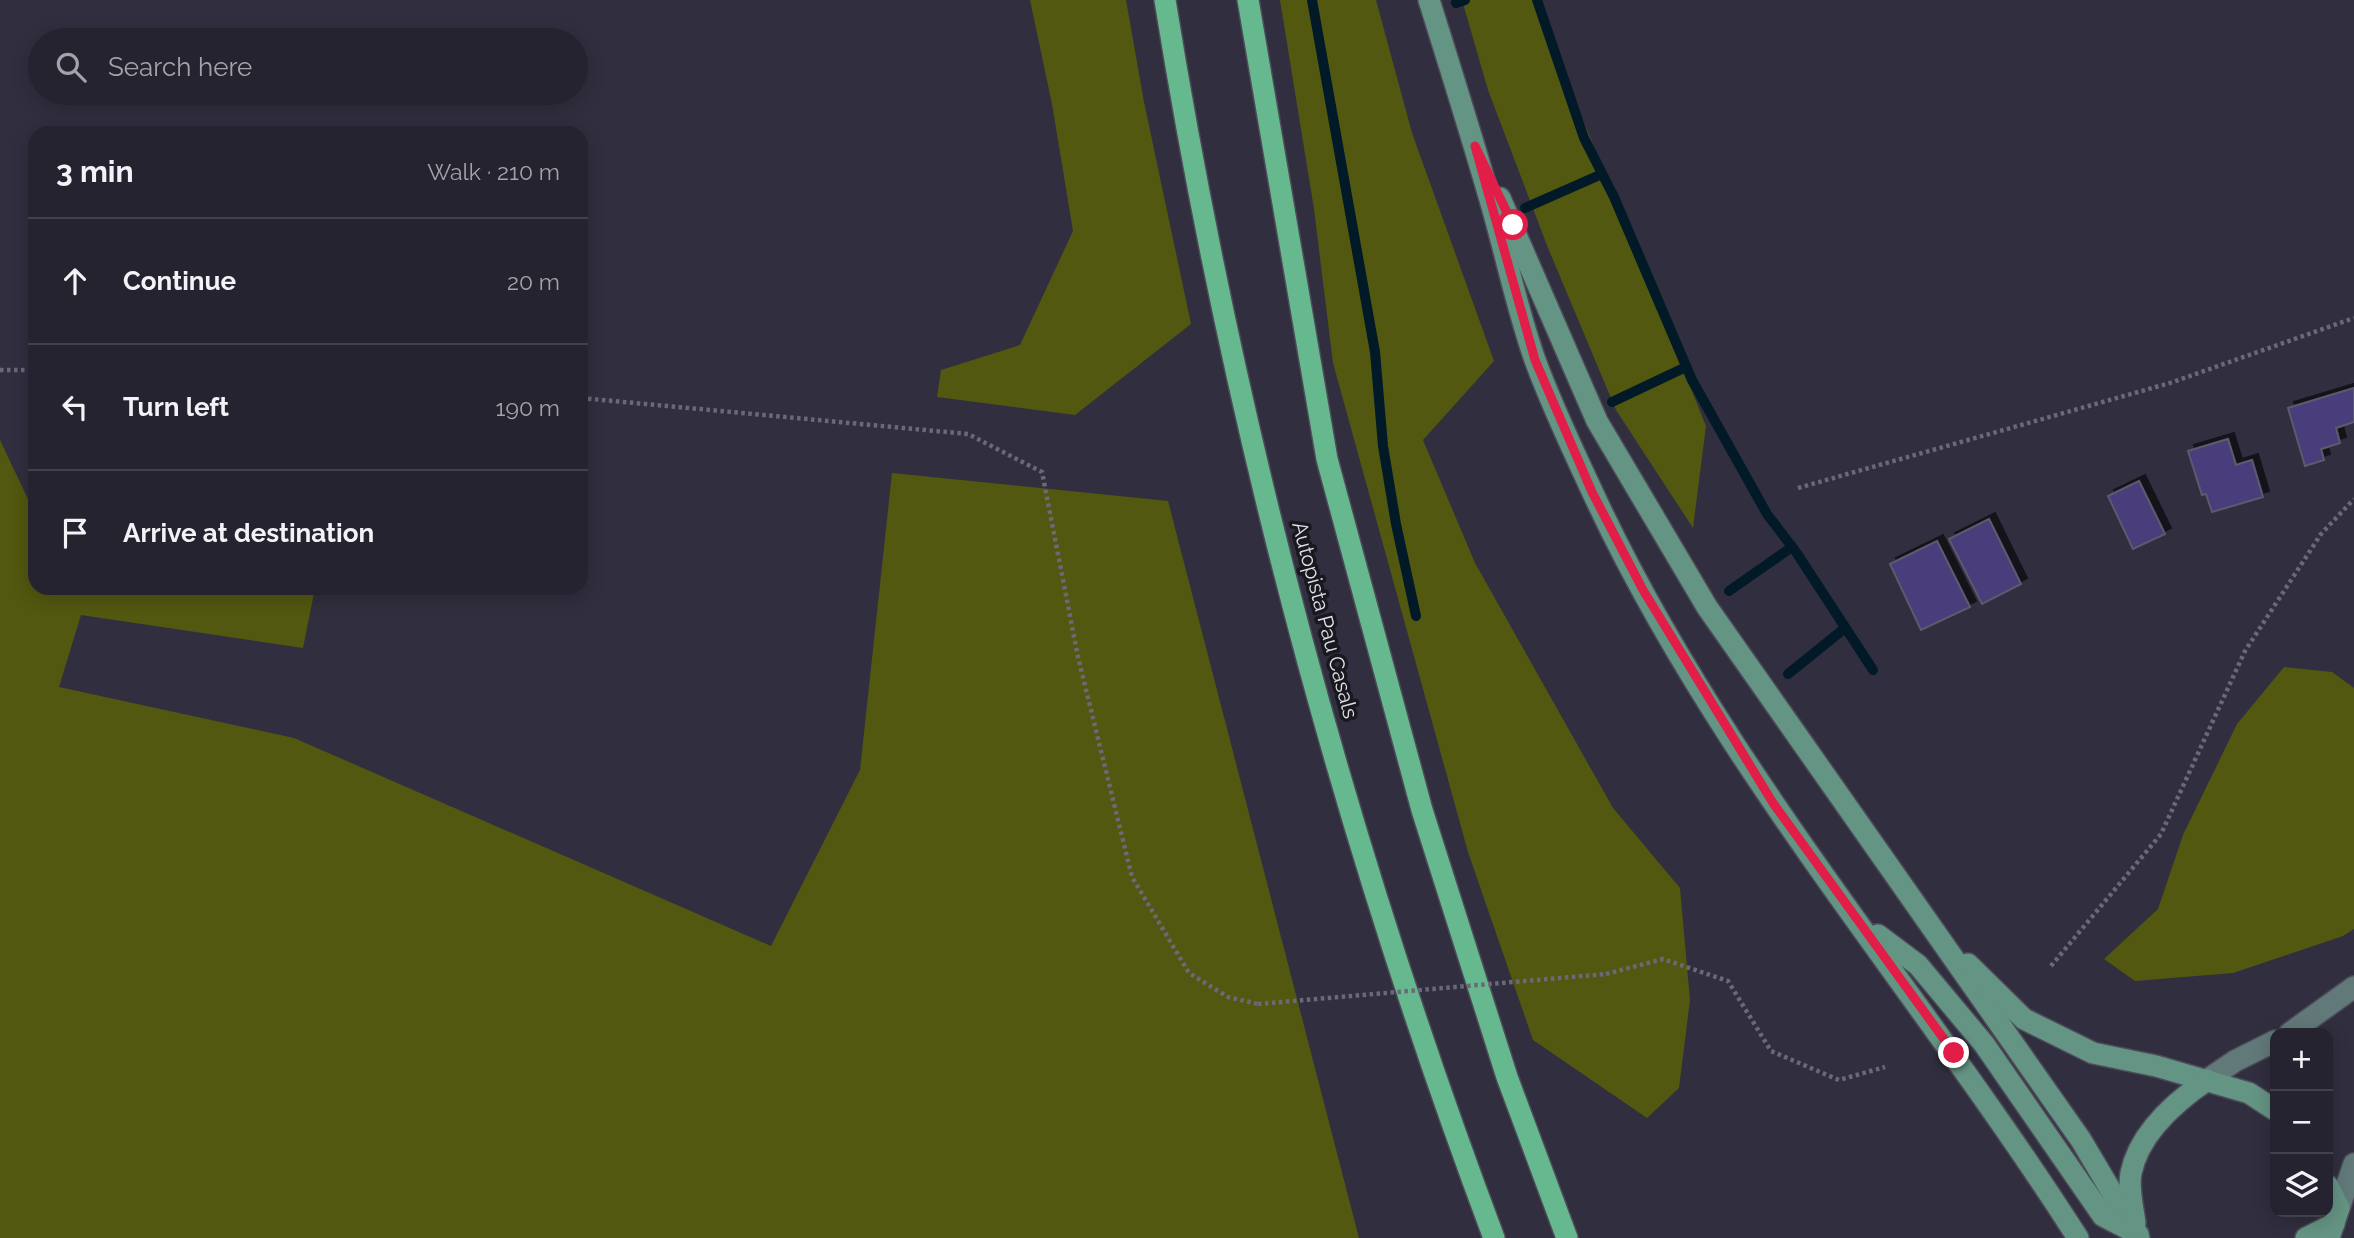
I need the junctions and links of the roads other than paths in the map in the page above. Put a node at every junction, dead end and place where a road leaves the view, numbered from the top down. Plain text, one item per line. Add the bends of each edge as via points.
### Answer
1 (1165, 0) edge
2 (1248, 0) edge
3 (1429, 0) edge
4 (1475, 146) junction
5 (1859, 921) junction
6 (1933, 931) junction
7 (2354, 987) edge
8 (2297, 1028) edge
9 (2270, 1044) edge
10 (2207, 1080) junction
11 (2270, 1107) edge
12 (2354, 1164) edge
13 (2334, 1223) edge
14 (2139, 1237) edge
15 (1494, 1238) edge
16 (1567, 1238) edge
17 (2078, 1238) edge
18 (2306, 1238) edge

1 - 15 highway, Autopista Pau Casals via 1211,248 1276,534 1369,874
2 - 16 highway, Autopista Pau Casals via 1327,459 1422,810 1507,1077
3 - 4 main road
4 - 5 main road via 1535,360 1592,492 1704,695 1773,803
4 - 6 main road via 1597,421 1656,524 1781,717
5 - 14 main road via 1917,965 1984,1044 2103,1216
5 - 17 main road via 2021,1148
6 - 10 main road via 2024,1019 2093,1053
6 - 14 main road via 2081,1140
7 - 8 street
9 - 10 street
10 - 11 main road via 2249,1093
10 - 14 main road via 2180,1098 2155,1124 2132,1170 2130,1187
12 - 13 street
13 - 18 main road

